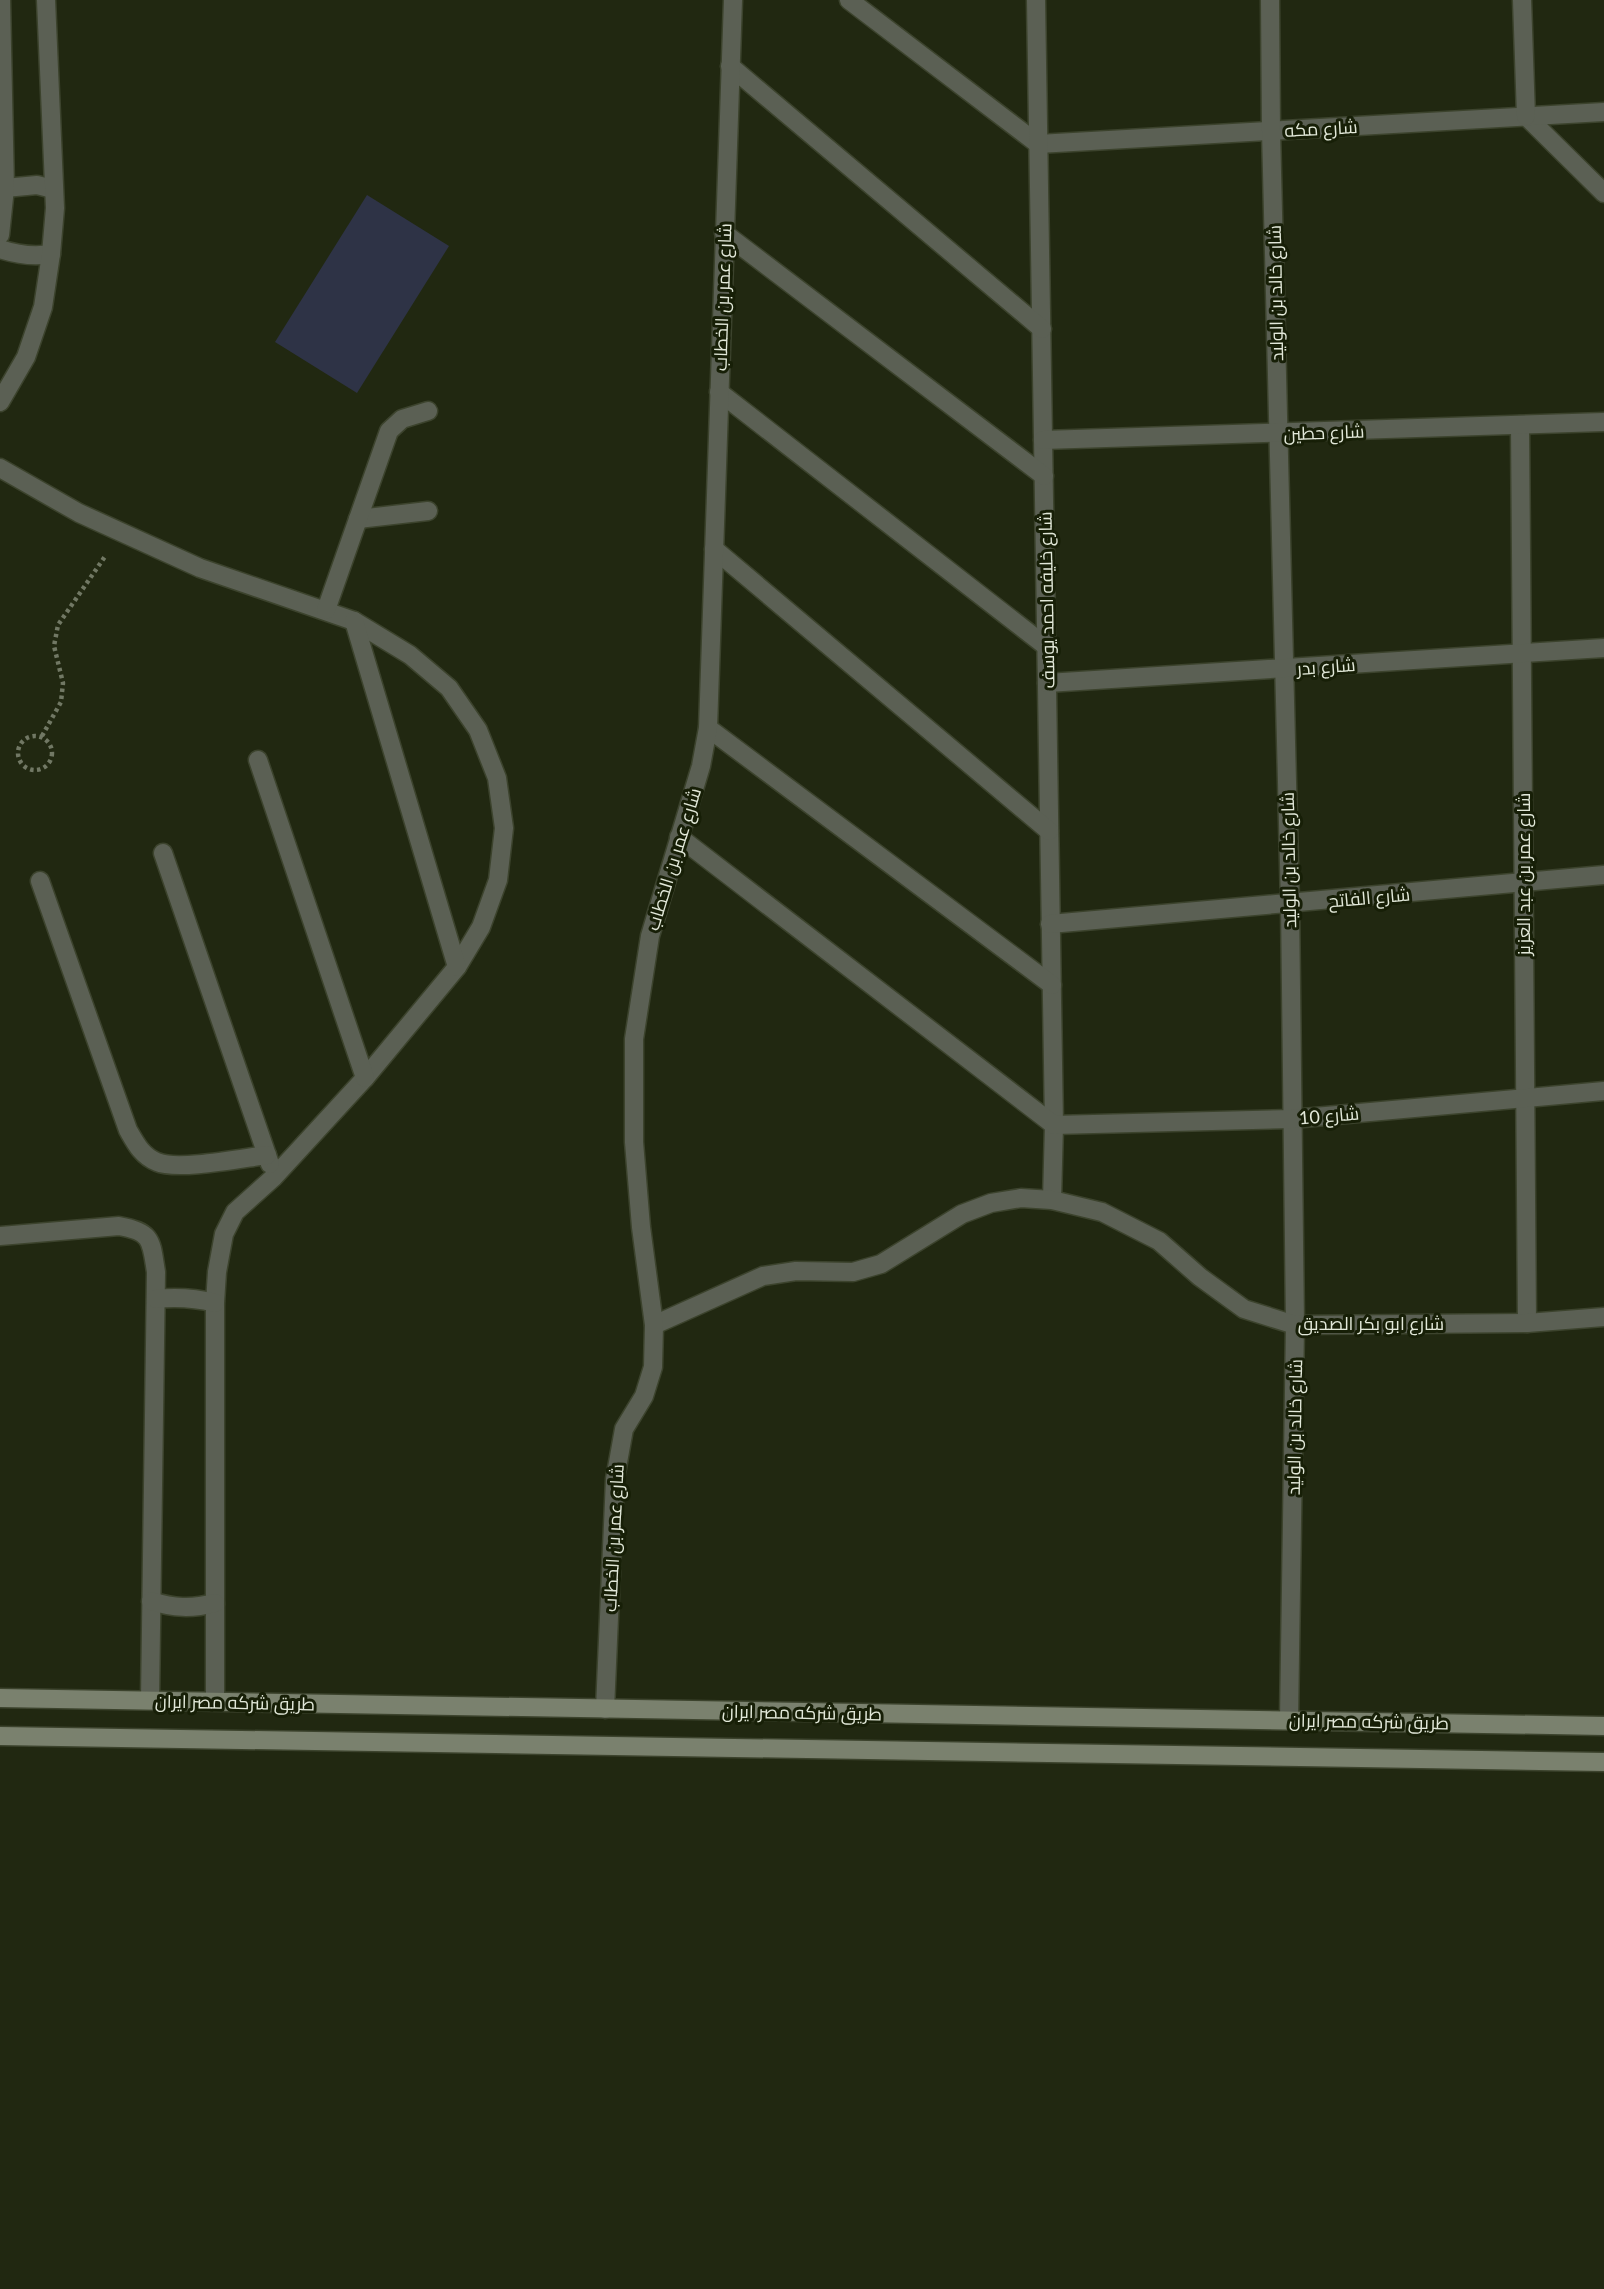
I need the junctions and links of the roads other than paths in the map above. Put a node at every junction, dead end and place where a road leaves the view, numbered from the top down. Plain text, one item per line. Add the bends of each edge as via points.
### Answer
1 (1, 0) edge
2 (46, 0) edge
3 (733, 0) edge
4 (849, 0) edge
5 (1036, 0) edge
6 (1270, 0) edge
7 (1522, 0) edge
8 (730, 66) junction
9 (1604, 112) edge
10 (1526, 116) junction
11 (1271, 131) junction
12 (1038, 144) junction
13 (5, 188) junction
14 (53, 189) junction
15 (1604, 193) edge
16 (724, 233) junction
17 (0, 235) edge
18 (0, 249) edge
19 (51, 254) junction
20 (1042, 329) junction
21 (719, 393) junction
22 (0, 402) edge
23 (428, 411) dead end
24 (1604, 422) edge
25 (1520, 425) junction
26 (1278, 433) junction
27 (1043, 440) junction
28 (0, 468) edge
29 (1044, 476) junction
30 (428, 512) dead end
31 (358, 519) junction
32 (714, 549) junction
33 (326, 610) junction
34 (354, 621) junction
35 (1046, 647) junction
36 (1604, 648) edge
37 (1522, 653) junction
38 (1284, 668) junction
39 (1047, 683) junction
40 (708, 728) junction
41 (258, 760) dead end
42 (1049, 831) junction
43 (679, 836) junction
44 (163, 853) dead end
45 (1604, 875) edge
46 (40, 881) dead end
47 (1523, 882) junction
48 (1290, 904) junction
49 (1050, 924) junction
50 (457, 967) junction
51 (1052, 985) junction
52 (365, 1079) junction
53 (1604, 1091) edge
54 (1525, 1098) junction
55 (1292, 1119) junction
56 (1054, 1125) junction
57 (267, 1156) junction
58 (274, 1177) junction
59 (1052, 1200) junction
60 (0, 1236) edge
61 (156, 1299) junction
62 (215, 1303) junction
63 (1604, 1317) edge
64 (1527, 1323) junction
65 (654, 1325) junction
66 (1295, 1325) junction
67 (151, 1601) junction
68 (215, 1603) junction
69 (0, 1698) edge
70 (150, 1700) junction
71 (215, 1701) junction
72 (605, 1709) junction
73 (1289, 1720) junction
74 (1604, 1726) edge
75 (0, 1736) edge
76 (1604, 1762) edge

1 - 13 street
2 - 14 street
3 - 8 street, شارع عمر بن الخطاب
4 - 12 street
5 - 12 street, شارع خليفه احمد يوسف
6 - 11 street, شارع خالد بن الوليد
7 - 10 street
8 - 16 street, شارع عمر بن الخطاب
8 - 20 street
9 - 10 street, شارع مكه
10 - 11 street, شارع مكه
10 - 15 street
11 - 12 street, شارع مكه
11 - 26 street, شارع خالد بن الوليد
12 - 20 street, شارع خليفه احمد يوسف
13 - 14 street via 37,185
13 - 17 street
14 - 19 street
16 - 21 street, شارع عمر بن الخطاب
16 - 29 street
18 - 19 street via 16,255
19 - 22 street via 43,307 26,357
20 - 27 street, شارع خليفه احمد يوسف
21 - 32 street, شارع عمر بن الخطاب
21 - 35 street
23 - 31 street via 402,419 389,431
24 - 25 street, شارع حطين
25 - 26 street, شارع حطين
25 - 37 street, شارع عمر بن عبد العزيز
26 - 27 street, شارع حطين
26 - 38 street, شارع خالد بن الوليد
27 - 29 street, شارع خليفه احمد يوسف
28 - 33 street via 79,513 200,568
29 - 35 street, شارع خليفه احمد يوسف
30 - 31 street
31 - 33 street
32 - 40 street, شارع عمر بن الخطاب
32 - 42 street
33 - 34 street
34 - 50 street
34 - 50 street via 410,655 449,688 478,730 497,778 504,828 498,880 481,927
35 - 39 street, شارع خليفه احمد يوسف
36 - 37 street, شارع بدر
37 - 38 street, شارع بدر
37 - 47 street, شارع عمر بن عبد العزيز
38 - 39 street, شارع بدر
38 - 48 street, شارع خالد بن الوليد
39 - 42 street, شارع خليفه احمد يوسف
40 - 43 street, شارع عمر بن الخطاب
40 - 51 street
41 - 52 street
42 - 49 street, شارع خليفه احمد يوسف
43 - 56 street
43 - 65 street, شارع عمر بن الخطاب via 650,936 634,1039 634,1142
44 - 57 street
45 - 47 street, شارع الفاتح
46 - 57 street via 139,1150 159,1163 182,1165
47 - 48 street, شارع الفاتح
47 - 54 street, شارع عمر بن عبد العزيز
48 - 49 street, شارع الفاتح
48 - 55 street, شارع خالد بن الوليد
49 - 51 street, شارع خليفه احمد يوسف
50 - 52 street
51 - 56 street, شارع خليفه احمد يوسف
52 - 58 street
53 - 54 street, شارع 10
54 - 55 street, شارع 10
54 - 64 street, شارع عمر بن عبد العزيز
55 - 56 street, شارع 10
55 - 66 street, شارع خالد بن الوليد
56 - 59 street, شارع خليفه احمد يوسف
57 - 58 street
58 - 62 street via 235,1212 223,1234
59 - 65 street, شارع ابو بكر الصديق via 1021,1198 991,1203 962,1214 880,1264 853,1272 796,1271 763,1276
59 - 66 street, شارع ابو بكر الصديق via 1102,1212 1159,1241 1244,1309
60 - 61 street via 119,1226 139,1230 151,1242
61 - 62 street via 195,1298
61 - 67 street
62 - 68 street
63 - 64 street, شارع ابو بكر الصديق
64 - 66 street, شارع ابو بكر الصديق
65 - 72 street, شارع عمر بن الخطاب via 653,1367 645,1396 624,1430 615,1479
66 - 73 street, شارع خالد بن الوليد
67 - 68 street via 194,1608
67 - 70 street
68 - 71 street
69 - 70 main road, طريق شركه مصر ايران
70 - 71 main road, طريق شركه مصر ايران
71 - 72 main road, طريق شركه مصر ايران
72 - 73 main road, طريق شركه مصر ايران
73 - 74 main road, طريق شركه مصر ايران
75 - 76 main road, طريق شركه مصر ايران

